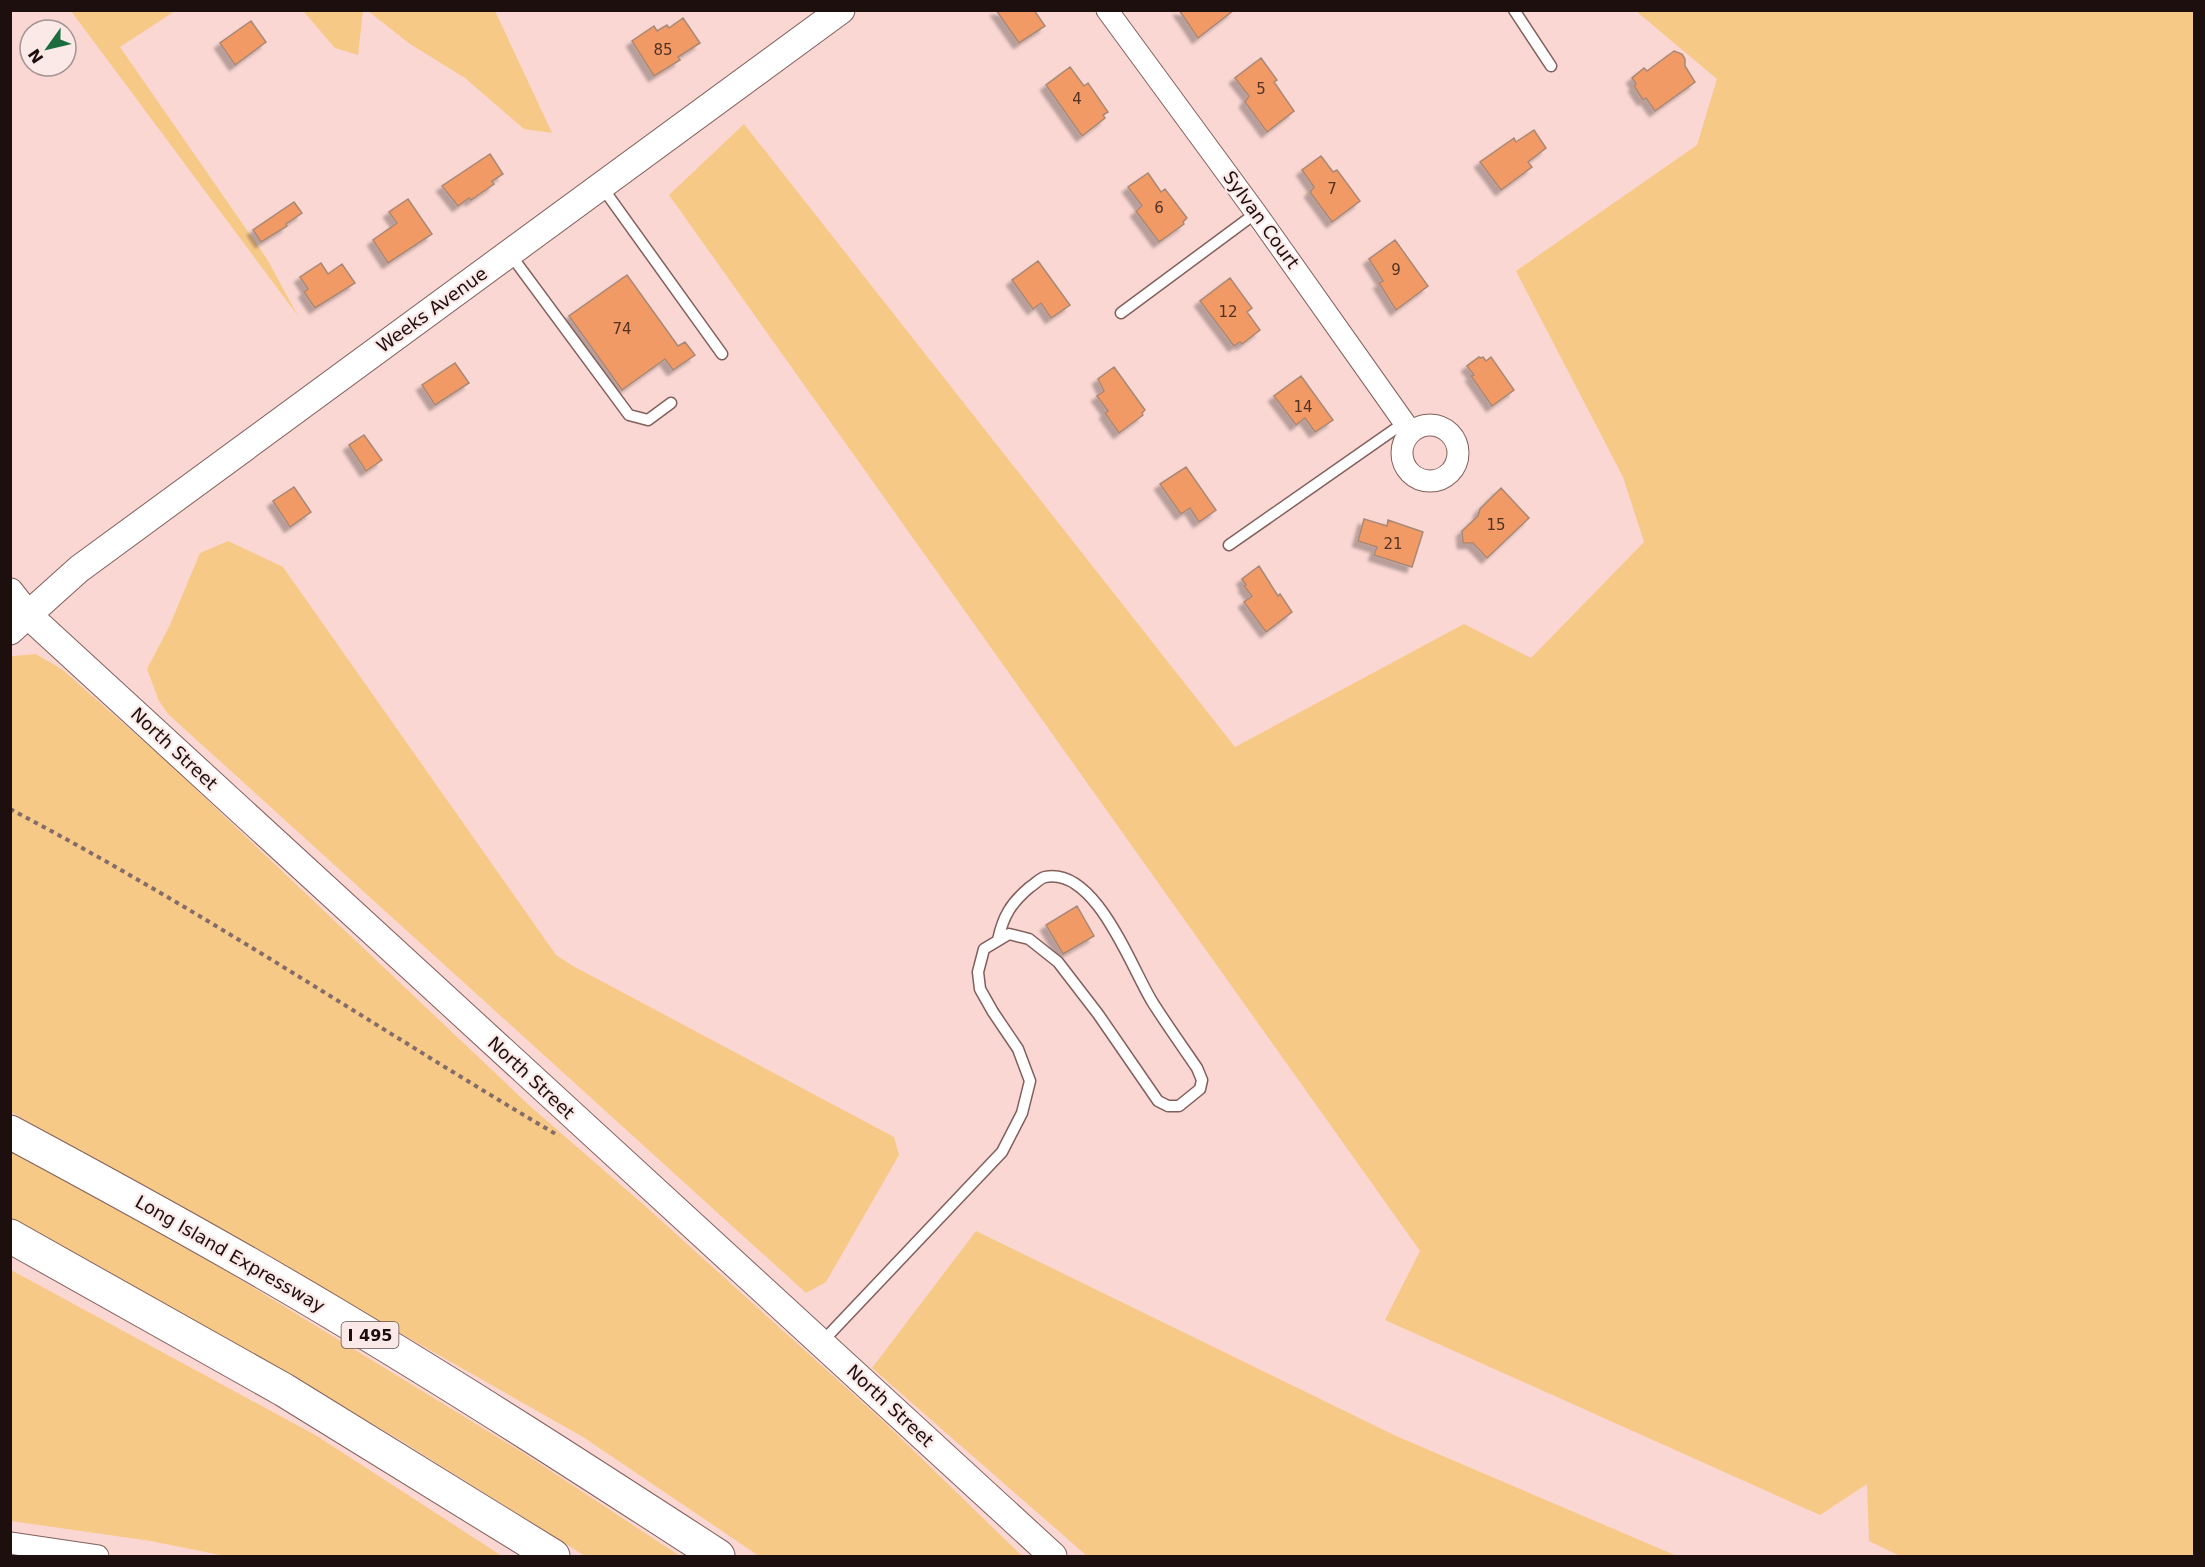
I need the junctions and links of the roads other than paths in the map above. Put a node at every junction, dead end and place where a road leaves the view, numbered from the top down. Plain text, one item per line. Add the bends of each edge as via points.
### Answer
1 (841, 10) edge
2 (1107, 10) edge
3 (1514, 10) edge
4 (1551, 66) dead end
5 (602, 187) junction
6 (1256, 213) junction
7 (510, 253) junction
8 (1121, 313) dead end
9 (722, 354) dead end
10 (671, 403) dead end
11 (1408, 427) joint
12 (1229, 545) dead end
13 (10, 592) edge
14 (19, 623) edge
15 (998, 940) junction
16 (10, 1132) edge
17 (10, 1236) edge
18 (821, 1343) junction
19 (10, 1543) edge
20 (98, 1557) edge
21 (553, 1557) edge
22 (718, 1557) edge
23 (1053, 1557) edge

1 - 5 street, Weeks Avenue
2 - 6 street, Sylvan Court
3 - 4 lane
5 - 7 street, Weeks Avenue
5 - 9 lane
6 - 8 lane
6 - 11 street, Sylvan Court
7 - 10 lane via 629,415 648,420
7 - 14 street, Weeks Avenue via 79,569
11 - 12 lane
13 - 14 street, North Street
14 - 18 street, North Street
15 - 15 lane via 1009,934 1029,939 1058,962 1158,1101 1179,1106 1200,1089 1202,1080 1197,1068 1152,1003 1108,918 1082,888 1062,876 1043,877 1016,899 1002,922
15 - 18 lane via 984,949 978,972 980,989 1018,1048 1030,1081 1022,1113 1002,1152
16 - 22 highway, Long Island Expressway / I 495 via 330,1311 569,1458
17 - 21 highway via 285,1390
18 - 23 street, North Street
19 - 20 street

